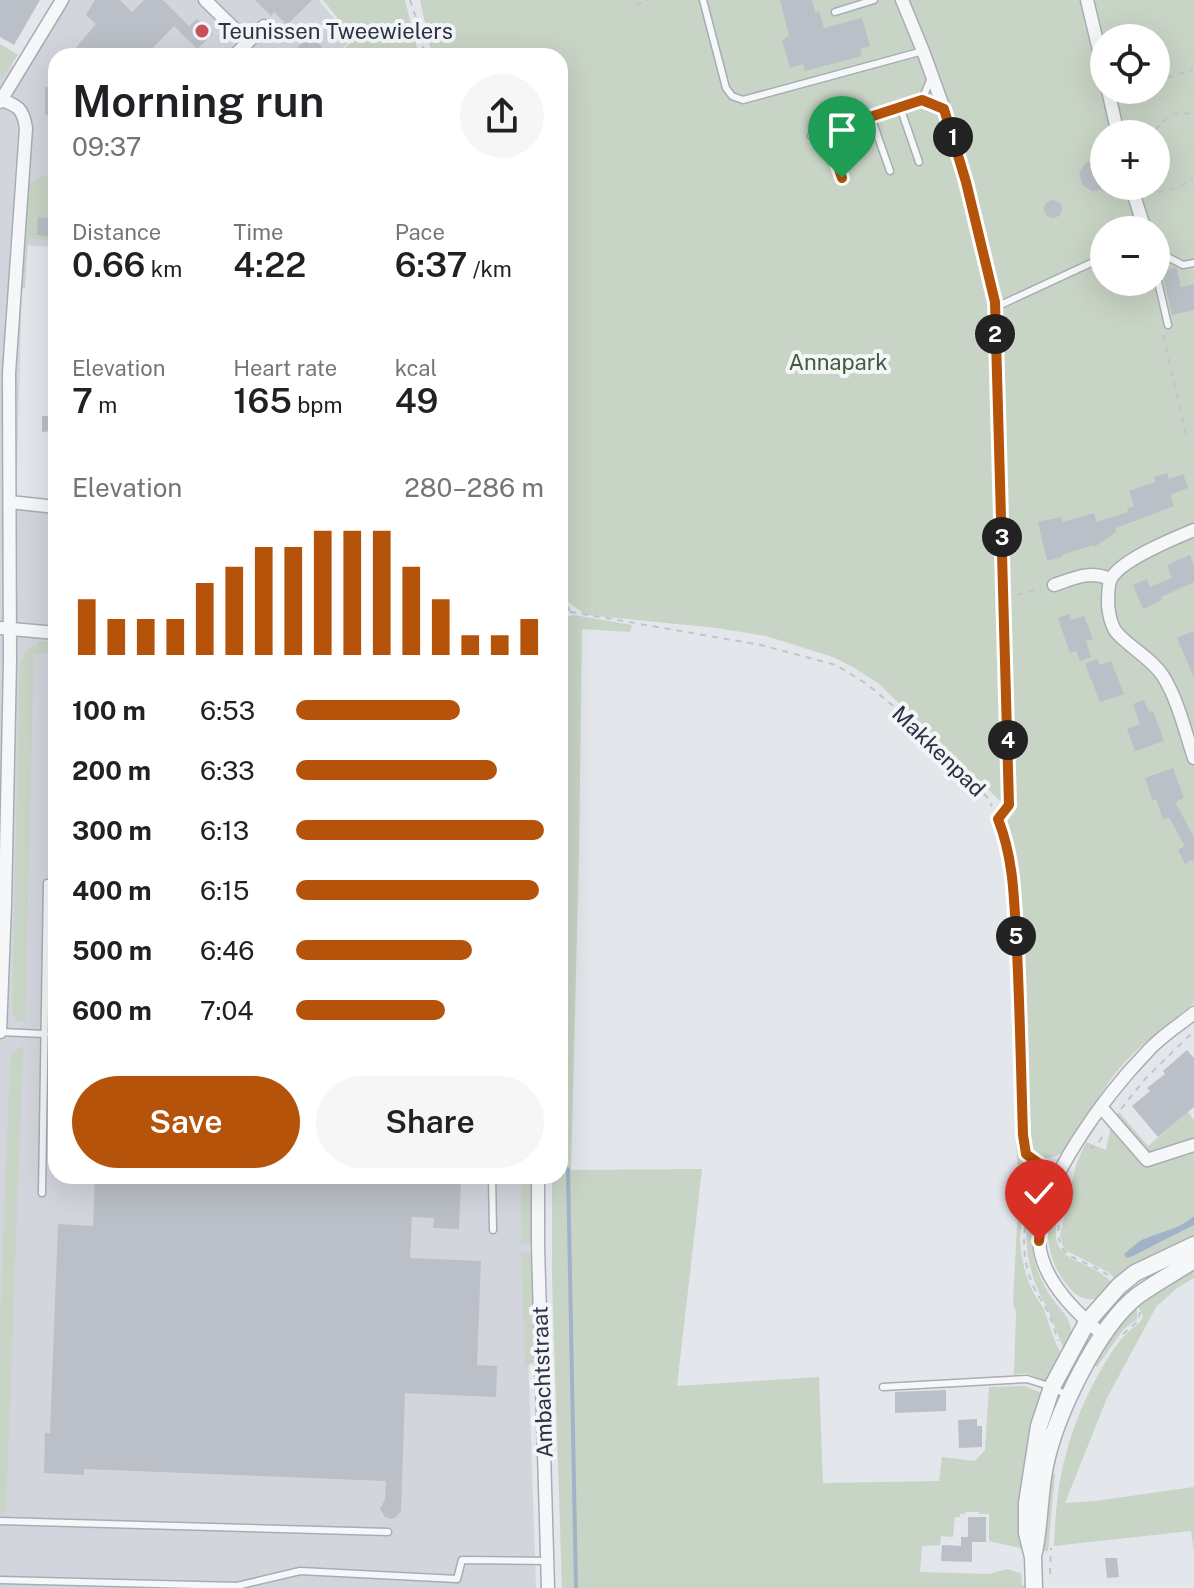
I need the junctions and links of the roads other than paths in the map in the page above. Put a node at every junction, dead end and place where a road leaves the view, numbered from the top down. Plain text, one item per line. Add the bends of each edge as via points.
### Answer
1 (62, 0) edge
2 (205, 0) edge
3 (703, 0) edge
4 (874, 0) edge
5 (902, 0) edge
6 (1087, 0) edge
7 (835, 12) dead end
8 (1093, 24) edge
9 (264, 26) dead end
10 (248, 42) junction
11 (242, 48) edge
12 (923, 51) junction
13 (932, 76) junction
14 (1, 100) edge
15 (922, 100) junction
16 (900, 107) junction
17 (944, 109) junction
18 (871, 117) junction
19 (827, 131) junction
20 (811, 136) dead end
21 (919, 162) dead end
22 (890, 171) dead end
23 (842, 178) dead end
24 (1170, 258) edge
25 (1090, 263) edge
26 (1194, 263) edge
27 (1161, 296) edge
28 (994, 308) junction
29 (1168, 325) road end
30 (10, 502) junction
31 (48, 506) edge
32 (1194, 530) edge
33 (1110, 579) junction
34 (1054, 585) road end
35 (5, 629) edge
36 (48, 632) edge
37 (1194, 758) edge
38 (998, 819) road end
39 (47, 883) dead end
40 (3, 904) edge
41 (1194, 1013) edge
42 (0, 1032) edge
43 (45, 1034) junction
44 (1101, 1107) junction
45 (1194, 1145) edge
46 (492, 1184) edge
47 (538, 1184) edge
48 (42, 1193) dead end
49 (493, 1230) dead end
50 (1194, 1245) edge
51 (1194, 1260) edge
52 (1087, 1322) junction
53 (1102, 1334) junction
54 (883, 1387) dead end
55 (1052, 1387) junction
56 (1070, 1397) junction
57 (0, 1521) edge
58 (388, 1532) dead end
59 (1033, 1557) junction
60 (548, 1561) junction
61 (0, 1580) edge
62 (14, 1584) edge
63 (548, 1588) edge
64 (1034, 1588) edge

1 - 14 street
2 - 10 street
3 - 12 lane via 726,88 743,100
4 - 7 lane
5 - 12 street
6 - 8 street
9 - 10 street
10 - 11 street
12 - 13 street
13 - 15 lane
13 - 17 street
14 - 30 street via 16,105 26,128 9,373
15 - 16 lane
15 - 17 lane
16 - 18 lane
16 - 21 lane
17 - 28 street
18 - 19 lane
18 - 22 lane
19 - 20 lane
19 - 23 lane
24 - 26 lane via 1183,265
25 - 28 lane
27 - 29 lane
28 - 38 street via 1009,805
30 - 31 street
30 - 35 street
32 - 33 street via 1149,549
33 - 34 street via 1088,574
33 - 37 street via 1108,603 1116,632 1162,674
35 - 36 street
35 - 40 street
39 - 43 lane
40 - 42 street
41 - 44 street via 1149,1049
42 - 43 lane
43 - 48 lane
44 - 45 street via 1147,1160
44 - 52 street via 1050,1172 1039,1241 1045,1266
46 - 49 lane
47 - 60 street, Ambachtstraat
50 - 52 street via 1135,1273
51 - 53 street via 1132,1301
52 - 53 street
52 - 55 street
53 - 56 street
54 - 55 lane via 1027,1379
55 - 56 lane
55 - 59 street via 1039,1426 1027,1503
56 - 59 street via 1045,1467
57 - 58 lane
59 - 64 street
60 - 62 lane via 462,1560 457,1579 300,1571 237,1586
60 - 63 street, Ambachtstraat
61 - 62 lane

